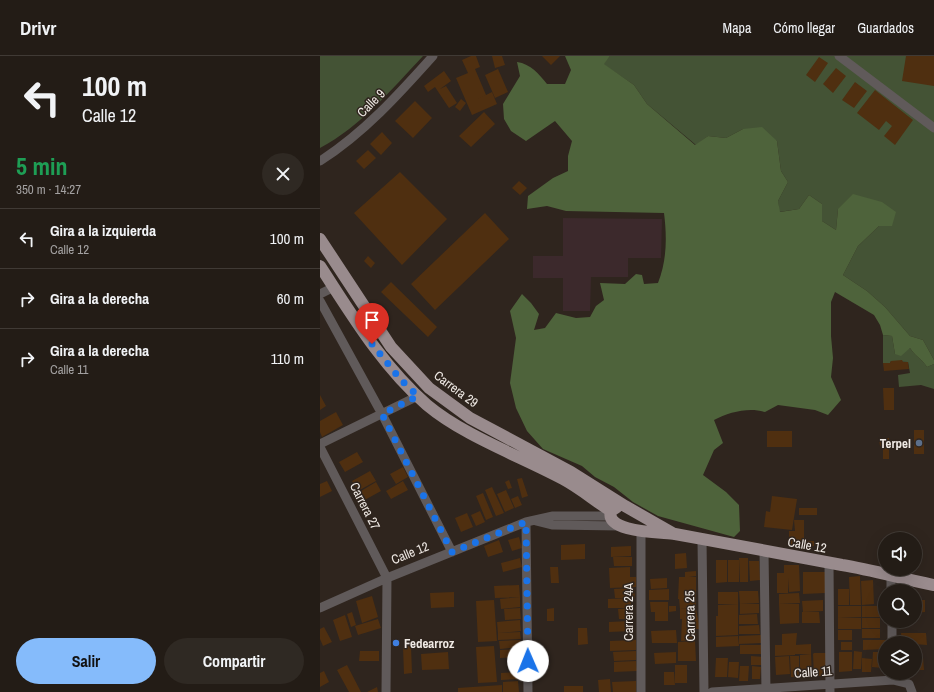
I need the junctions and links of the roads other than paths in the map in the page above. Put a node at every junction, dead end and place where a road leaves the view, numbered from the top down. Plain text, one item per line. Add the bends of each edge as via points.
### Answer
1 (433, 56) edge
2 (839, 56) edge
3 (934, 128) edge
4 (320, 160) edge
5 (320, 239) edge
6 (320, 266) edge
7 (334, 287) junction
8 (320, 294) edge
9 (320, 301) edge
10 (418, 396) junction
11 (382, 414) junction
12 (320, 445) edge
13 (625, 506) junction
14 (610, 514) junction
15 (530, 521) junction
16 (620, 526) junction
17 (641, 531) junction
18 (674, 534) junction
19 (702, 540) junction
20 (764, 551) junction
21 (452, 552) junction
22 (829, 563) junction
23 (878, 573) edge
24 (891, 576) joint
25 (387, 578) junction
26 (891, 584) edge
27 (934, 585) edge
28 (320, 608) edge
29 (878, 680) edge
30 (900, 680) edge
31 (830, 688) edge
32 (766, 690) edge
33 (912, 691) edge
34 (386, 692) edge
35 (528, 692) edge
36 (641, 692) edge
37 (704, 692) edge
38 (712, 692) edge

1 - 4 street, Calle 9 via 365,127 339,149
2 - 3 street
5 - 13 main road, Carrera 29 via 391,347 429,388 470,418 571,472
6 - 7 main road
7 - 8 street
7 - 10 main road via 380,356
9 - 11 street
10 - 11 street
10 - 14 main road via 428,406 457,425 564,480
11 - 12 street
11 - 21 street
12 - 25 street, Carrera 27
13 - 14 main road via 618,506
13 - 18 main road, Carrera 29
14 - 15 street, Calle 12 via 553,516
14 - 16 main road
15 - 16 street via 552,525
15 - 21 street, Calle 12
15 - 35 street
16 - 17 main road
17 - 18 main road
17 - 36 street, Carrera 24A
18 - 19 main road, Calle 12
19 - 20 main road, Calle 12
19 - 37 street, Carrera 25
20 - 22 main road, Calle 12
20 - 32 street
21 - 25 street, Calle 12
22 - 23 main road, Calle 12
22 - 31 street
24 - 26 street
24 - 27 main road, Calle 12
25 - 28 street, Calle 12
25 - 34 street
29 - 31 street, Calle 11
30 - 33 street, Calle 11 via 909,684
31 - 32 street, Calle 11
32 - 38 street, Calle 11

